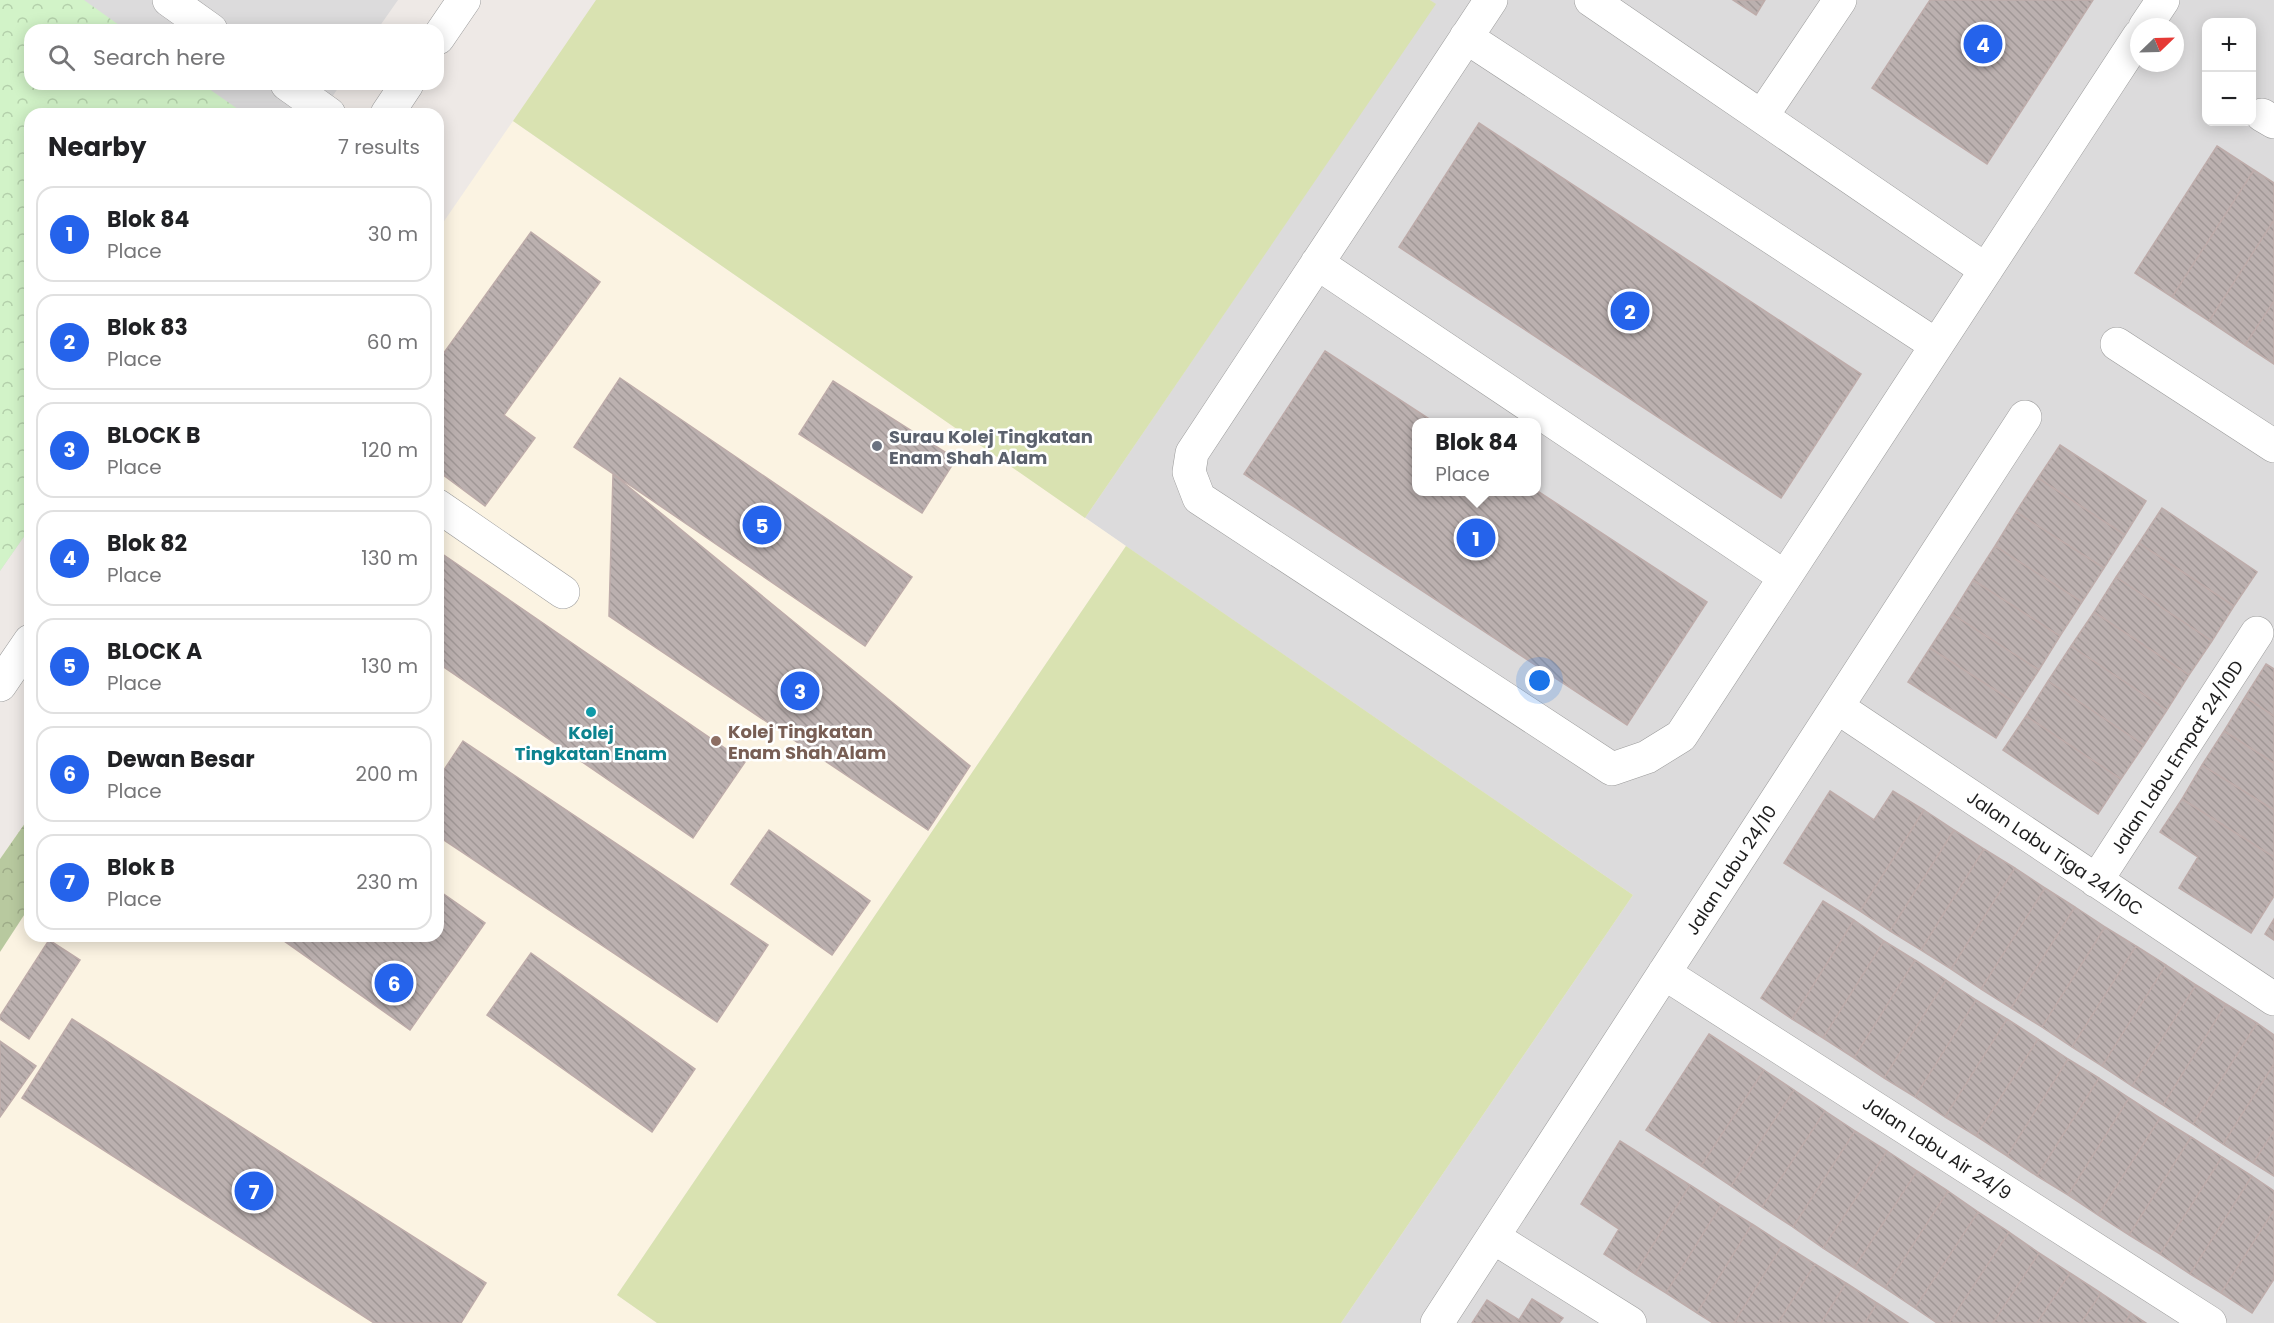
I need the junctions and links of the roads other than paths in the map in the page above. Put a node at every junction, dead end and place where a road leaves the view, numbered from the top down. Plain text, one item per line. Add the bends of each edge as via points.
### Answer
1 (169, 0) edge
2 (464, 0) edge
3 (1491, 0) edge
4 (1591, 0) edge
5 (1840, 0) edge
6 (2163, 0) edge
7 (2151, 18) edge
8 (203, 24) edge
9 (444, 29) edge
10 (1466, 37) junction
11 (2130, 50) edge
12 (295, 90) edge
13 (403, 90) edge
14 (320, 108) edge
15 (391, 108) edge
16 (1762, 116) junction
17 (1317, 263) junction
18 (1986, 270) junction
19 (2117, 344) dead end
20 (1936, 345) junction
21 (2025, 417) dead end
22 (2274, 446) edge
23 (444, 510) edge
24 (1785, 578) junction
25 (563, 592) dead end
26 (2257, 633) dead end
27 (24, 650) edge
28 (0, 685) edge
29 (1837, 707) junction
30 (2096, 880) junction
31 (1664, 973) junction
32 (2274, 999) edge
33 (1493, 1237) junction
34 (1437, 1323) edge
35 (1630, 1323) edge
36 (2210, 1323) edge

1 - 8 street
2 - 9 street
3 - 10 street
4 - 16 street
5 - 16 street
6 - 7 street
10 - 17 street
10 - 20 street
11 - 18 street
12 - 14 street
13 - 15 street
16 - 18 street
17 - 24 street
17 - 24 street via 1192,453 1190,472 1199,498 1612,769 1647,757 1681,736
18 - 20 street
19 - 22 street
20 - 24 street
21 - 29 street, Jalan Labu 24/10
23 - 25 street
26 - 30 street, Jalan Labu Empat 24/10D
27 - 28 street
29 - 30 street, Jalan Labu Tiga 24/10C
29 - 31 street, Jalan Labu 24/10
30 - 32 street, Jalan Labu Tiga 24/10C
31 - 33 street, Jalan Labu 24/10
31 - 36 street, Jalan Labu Air 24/9
33 - 34 street, Jalan Labu 24/10
33 - 35 street

